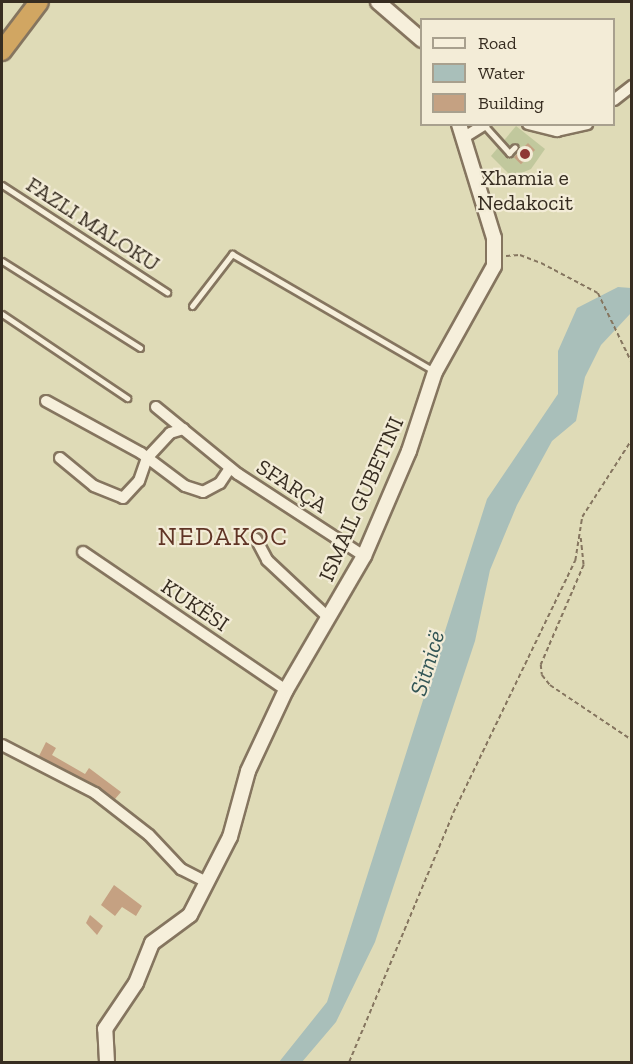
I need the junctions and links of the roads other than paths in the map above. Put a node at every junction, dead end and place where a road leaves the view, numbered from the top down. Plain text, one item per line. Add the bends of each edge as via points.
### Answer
1 (23, 2) edge
2 (39, 2) edge
3 (378, 2) edge
4 (2, 31) edge
5 (420, 38) edge
6 (2, 51) edge
7 (632, 86) edge
8 (615, 99) edge
9 (480, 126) edge
10 (485, 126) edge
11 (536, 126) edge
12 (578, 126) edge
13 (461, 131) edge
14 (515, 147) dead end
15 (2, 185) edge
16 (2, 261) edge
17 (167, 292) dead end
18 (192, 306) dead end
19 (2, 314) edge
20 (140, 348) dead end
21 (435, 372) junction
22 (127, 398) dead end
23 (46, 400) dead end
24 (156, 407) dead end
25 (183, 429) junction
26 (60, 458) dead end
27 (147, 458) junction
28 (230, 468) junction
29 (256, 539) dead end
30 (83, 552) dead end
31 (363, 556) junction
32 (329, 618) junction
33 (286, 690) junction
34 (2, 745) edge
35 (207, 882) junction
36 (105, 1057) edge

1 - 4 highway
2 - 6 highway
3 - 5 street
7 - 8 street
9 - 13 street
10 - 14 lane via 509,153
11 - 12 street via 557,131
13 - 21 street, ISMAIL GUBETINI via 496,257
15 - 17 lane, FAZLI MALOKU
16 - 20 lane
18 - 21 lane via 232,254
19 - 22 lane
21 - 31 street, ISMAIL GUBETINI via 409,451
23 - 27 street, SFARÇA
24 - 25 street, SFARÇA
25 - 27 street via 170,433
25 - 28 street, SFARÇA
26 - 27 street via 94,486 123,498 139,481
27 - 28 street, SFARÇA via 186,486 203,492 220,483
28 - 31 street, SFARÇA
29 - 32 street via 267,560
30 - 33 street, KUKËSI
31 - 32 street, ISMAIL GUBETINI
32 - 33 street, ISMAIL GUBETINI
33 - 35 street, ISMAIL GUBETINI via 248,771 230,837
34 - 35 street via 95,793 149,834 181,869
35 - 36 street, ISMAIL GUBETINI via 190,915 152,943 136,983 105,1029

